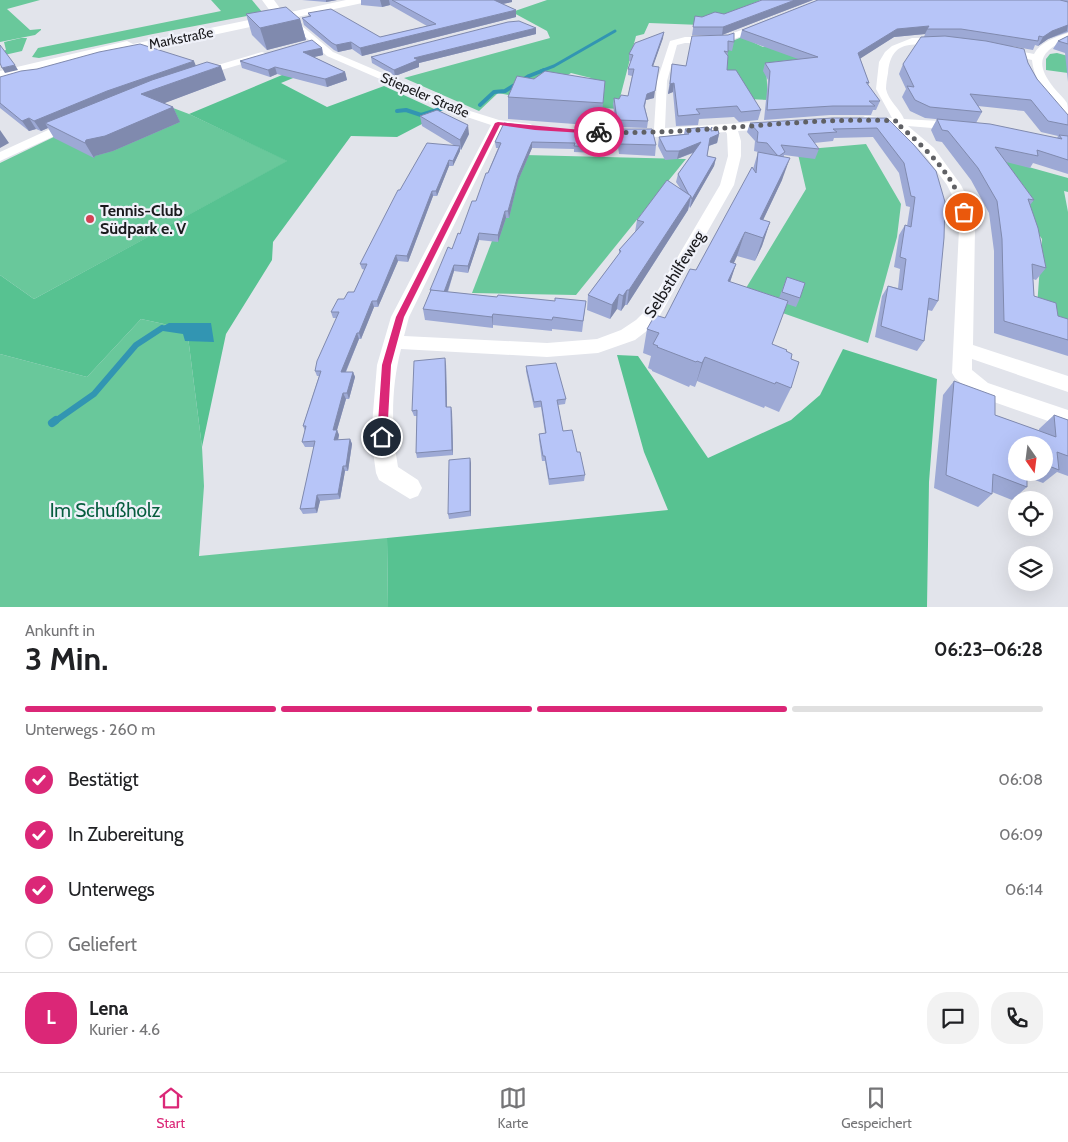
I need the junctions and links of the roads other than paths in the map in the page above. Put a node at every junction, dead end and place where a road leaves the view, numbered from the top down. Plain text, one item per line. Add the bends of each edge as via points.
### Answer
1 (268, 0) edge
2 (274, 0) edge
3 (349, 0) edge
4 (363, 0) edge
5 (285, 14) junction
6 (775, 21) edge
7 (1068, 36) edge
8 (956, 43) edge
9 (991, 48) edge
10 (270, 54) edge
11 (369, 58) edge
12 (1037, 58) junction
13 (351, 63) junction
14 (0, 75) edge
15 (189, 77) edge
16 (0, 81) edge
17 (1068, 111) edge
18 (84, 118) edge
19 (855, 120) edge
20 (898, 121) junction
21 (498, 123) junction
22 (782, 124) edge
23 (970, 127) edge
24 (539, 128) edge
25 (730, 128) junction
26 (567, 130) edge
27 (661, 133) junction
28 (0, 158) edge
29 (394, 342) junction
30 (963, 349) junction
31 (1068, 384) edge
32 (1068, 419) edge
33 (410, 488) dead end

1 - 5 main road, Stiepeler Straße
2 - 5 main road, Stiepeler Straße
3 - 5 main road, Markstraße
4 - 5 main road, Markstraße
5 - 13 street, Stiepeler Straße via 311,43
5 - 14 main road, Markstraße via 88,53
5 - 16 main road, Markstraße
6 - 27 street via 724,40 673,43 662,81
7 - 12 street via 1047,46
8 - 20 street via 912,41 901,44 888,54 884,62 882,89
9 - 12 street
10 - 15 street
11 - 13 street, Stiepeler Straße
12 - 17 street via 1041,80
13 - 21 street, Stiepeler Straße via 448,107
18 - 28 street
19 - 20 street
20 - 23 street
20 - 30 street via 929,151 961,199 966,229
21 - 24 street, Stiepeler Straße
21 - 29 street via 400,317
22 - 25 street
25 - 27 street
25 - 29 street, Selbsthilfeweg via 734,132 735,149 734,166 727,185 653,312 628,336 598,346 547,350
26 - 27 street
29 - 33 street via 387,365 382,437 387,473
30 - 31 street
30 - 32 street via 962,373 981,389

